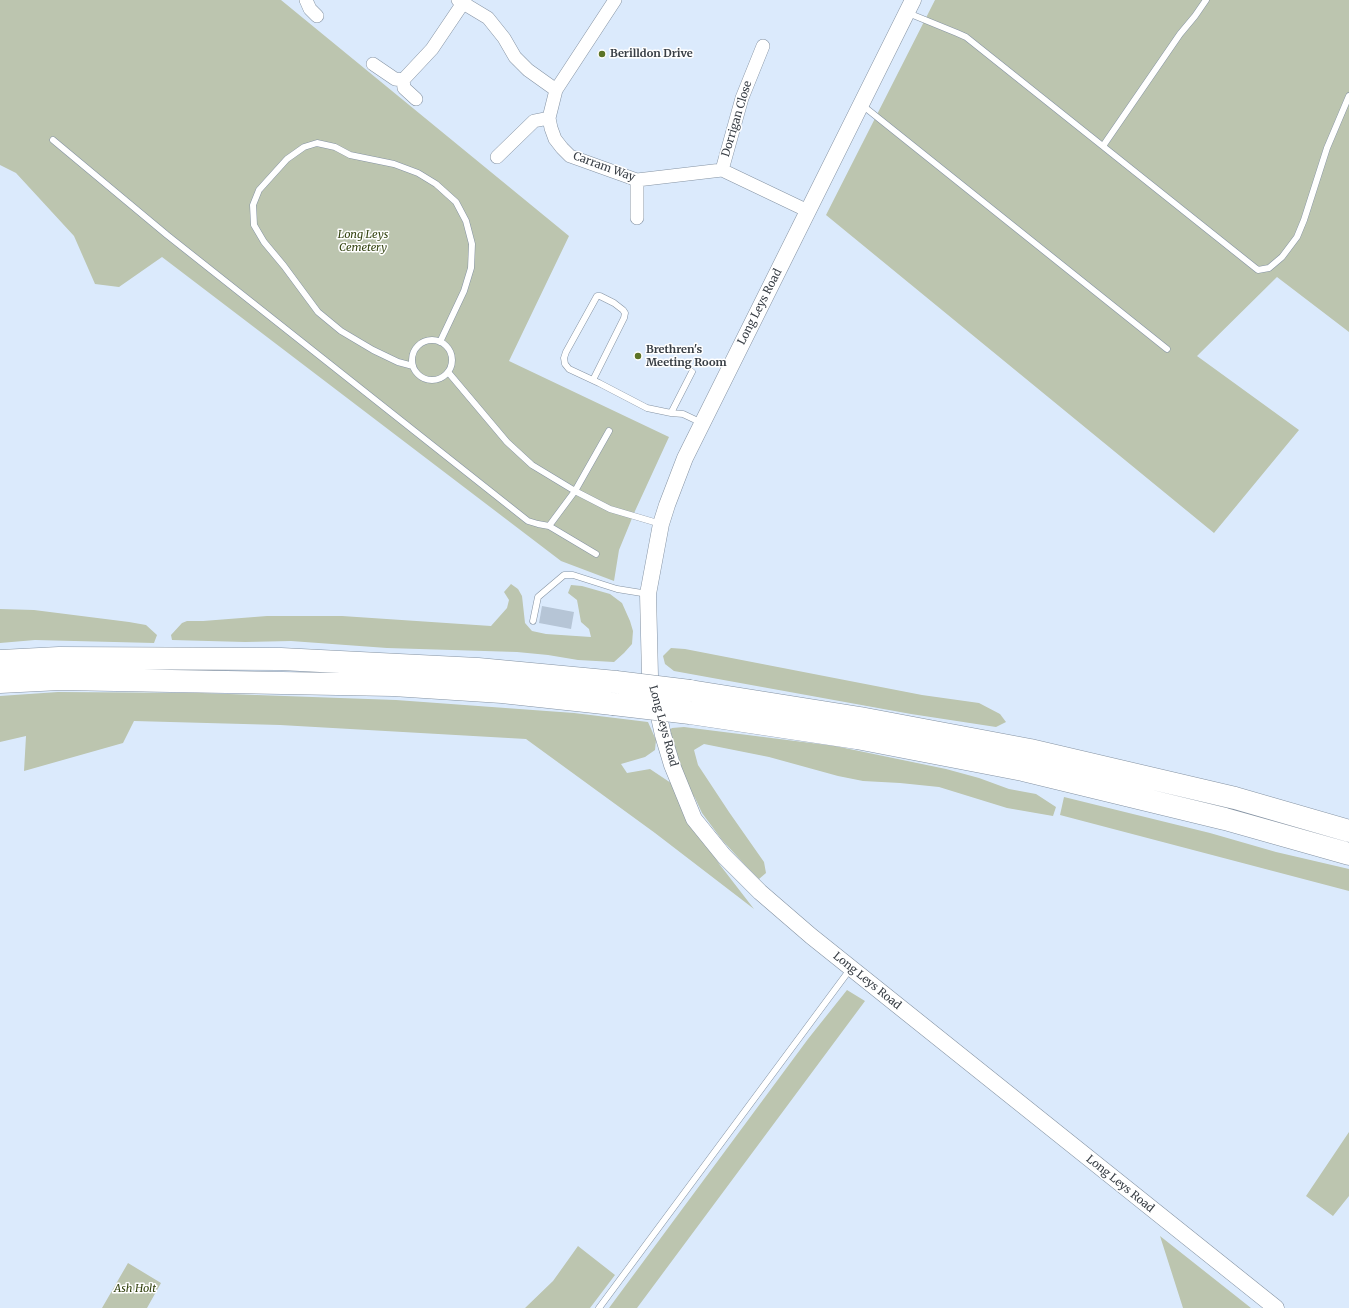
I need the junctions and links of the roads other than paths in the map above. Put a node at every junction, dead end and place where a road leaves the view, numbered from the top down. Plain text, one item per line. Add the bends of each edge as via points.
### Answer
1 (306, 0) edge
2 (616, 0) edge
3 (1206, 0) edge
4 (462, 1) edge
5 (910, 6) edge
6 (317, 16) dead end
7 (763, 46) dead end
8 (373, 64) dead end
9 (403, 80) junction
10 (556, 90) junction
11 (1349, 96) edge
12 (416, 99) dead end
13 (861, 105) junction
14 (549, 118) junction
15 (53, 140) dead end
16 (1103, 146) junction
17 (497, 157) dead end
18 (722, 170) junction
19 (637, 180) junction
20 (808, 211) junction
21 (637, 218) dead end
22 (440, 342) junction
23 (1167, 349) dead end
24 (413, 366) junction
25 (448, 372) junction
26 (692, 372) dead end
27 (593, 380) junction
28 (671, 413) junction
29 (702, 423) junction
30 (610, 431) dead end
31 (575, 492) junction
32 (661, 524) junction
33 (549, 526) junction
34 (596, 554) dead end
35 (648, 594) junction
36 (533, 620) dead end
37 (0, 661) edge
38 (0, 682) edge
39 (1349, 831) edge
40 (1349, 854) edge
41 (851, 968) junction
42 (599, 1308) edge
43 (1276, 1308) edge

1 - 6 street
2 - 10 street, Carram Way
3 - 16 lane
4 - 9 street via 432,49
4 - 10 street via 488,18 515,57
5 - 13 street, Long Leys Road
5 - 16 lane via 966,37
7 - 18 street, Dorrigan Close via 742,98
8 - 9 street via 395,79
9 - 12 street via 404,88
10 - 14 street, Carram Way
11 - 16 lane via 1327,148 1297,237 1282,257 1268,268 1258,270
13 - 20 street, Long Leys Road
13 - 23 lane
14 - 17 street via 534,121
14 - 19 street, Carram Way via 555,139 570,156
15 - 33 lane via 197,259 528,521
18 - 19 street, Carram Way
18 - 20 street
19 - 21 street
20 - 29 street, Long Leys Road
22 - 24 lane via 431,340 420,344 412,356
22 - 24 lane via 464,291 471,268 472,244 466,221 456,202 436,184 418,173 394,164 350,155 335,147 318,143 287,159 259,190 253,205 254,225 264,242 318,312 341,331 373,350
22 - 25 lane via 451,354
24 - 25 lane via 418,375 430,381 444,377
25 - 31 lane via 507,442 532,465
26 - 28 lane
27 - 27 lane via 569,369 564,358 597,296 600,296 614,303 625,313
27 - 28 lane via 647,408
28 - 29 lane via 684,414
29 - 32 street, Long Leys Road via 685,458
30 - 31 lane
31 - 32 lane via 610,509
31 - 33 lane
32 - 35 street, Long Leys Road
33 - 34 lane
35 - 36 lane via 564,575 538,598
35 - 41 street, Long Leys Road via 650,676 668,752 694,819 724,856 760,892
37 - 39 highway, bridge via 59,658 281,659 478,669 690,690 1030,750 1235,798
38 - 40 highway, bridge via 60,679 393,685 502,692 690,713 857,738 1023,770 1225,819
41 - 42 lane
41 - 43 street, Long Leys Road

